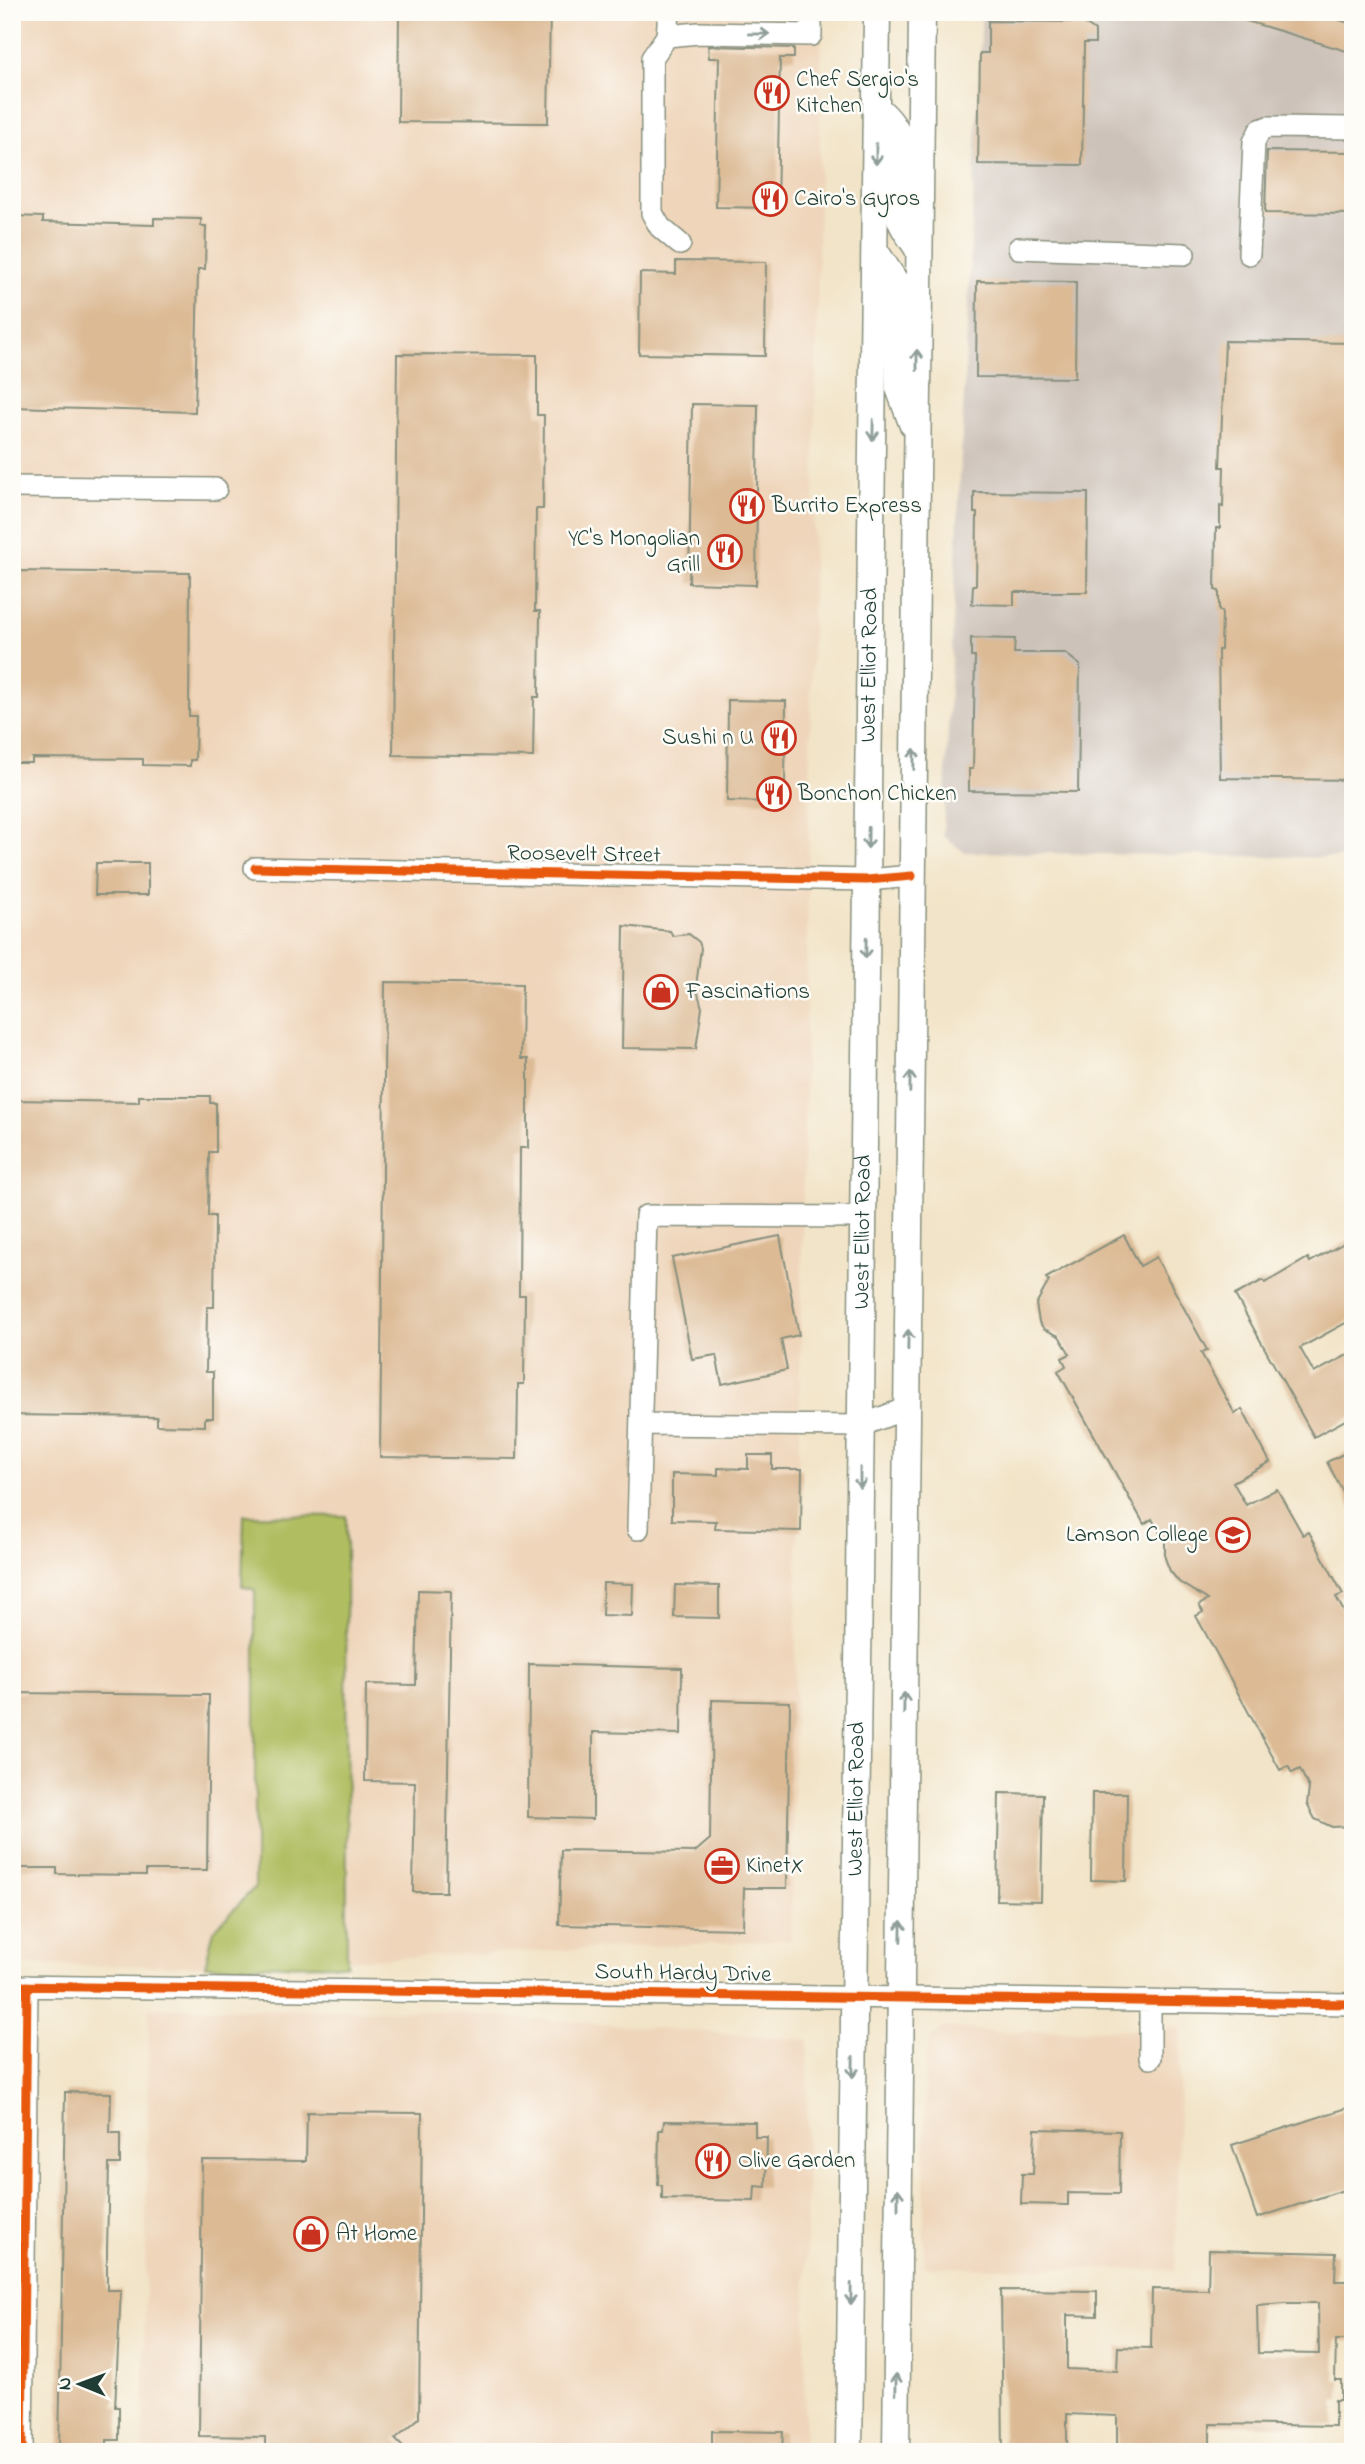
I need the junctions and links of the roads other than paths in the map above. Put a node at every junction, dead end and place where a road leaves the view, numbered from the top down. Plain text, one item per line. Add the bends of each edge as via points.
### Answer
1 (669, 12) edge
2 (811, 12) edge
3 (877, 12) edge
4 (922, 12) edge
5 (667, 36) junction
6 (876, 108) junction
7 (1353, 128) edge
8 (680, 244) dead end
9 (1019, 248) dead end
10 (918, 249) junction
11 (875, 251) junction
12 (1184, 254) dead end
13 (1249, 254) dead end
14 (917, 438) junction
15 (12, 486) edge
16 (216, 489) dead end
17 (255, 868) dead end
18 (912, 876) junction
19 (867, 880) junction
20 (863, 1217) junction
21 (907, 1408) junction
22 (641, 1424) junction
23 (860, 1426) junction
24 (638, 1530) dead end
25 (20, 1986) edge
26 (854, 1998) junction
27 (900, 1999) junction
28 (1150, 2002) junction
29 (1353, 2004) edge
30 (1150, 2058) dead end
31 (22, 2452) edge
32 (849, 2452) edge
33 (896, 2452) edge

1 - 5 street
5 -> 2 street via 811,34
3 - 6 main road, West Elliot Road
4 - 10 main road, West Elliot Road
5 - 8 street via 652,58 652,213
6 - 10 main road via 891,120 899,135 899,217
6 -> 11 main road, West Elliot Road
7 - 13 street via 1260,130 1254,142
9 - 12 street
14 -> 10 main road, West Elliot Road
11 - 14 main road via 898,286 899,388
11 -> 19 main road, West Elliot Road
18 -> 14 main road, West Elliot Road
15 - 16 street
17 - 19 street, Roosevelt Street
18 - 19 street, Roosevelt Street
21 -> 18 main road, West Elliot Road
19 -> 20 main road, West Elliot Road
20 - 22 street via 646,1216
20 - 23 main road, West Elliot Road
21 - 23 street
27 -> 21 main road, West Elliot Road
22 - 23 street
22 - 24 street
23 -> 26 main road, West Elliot Road
25 - 26 street, South Hardy Drive
25 - 31 street
26 - 27 street, South Hardy Drive
26 -> 32 main road, West Elliot Road
27 - 28 street, South Hardy Drive
33 -> 27 main road, West Elliot Road
28 - 29 street, South Hardy Drive
28 - 30 street

